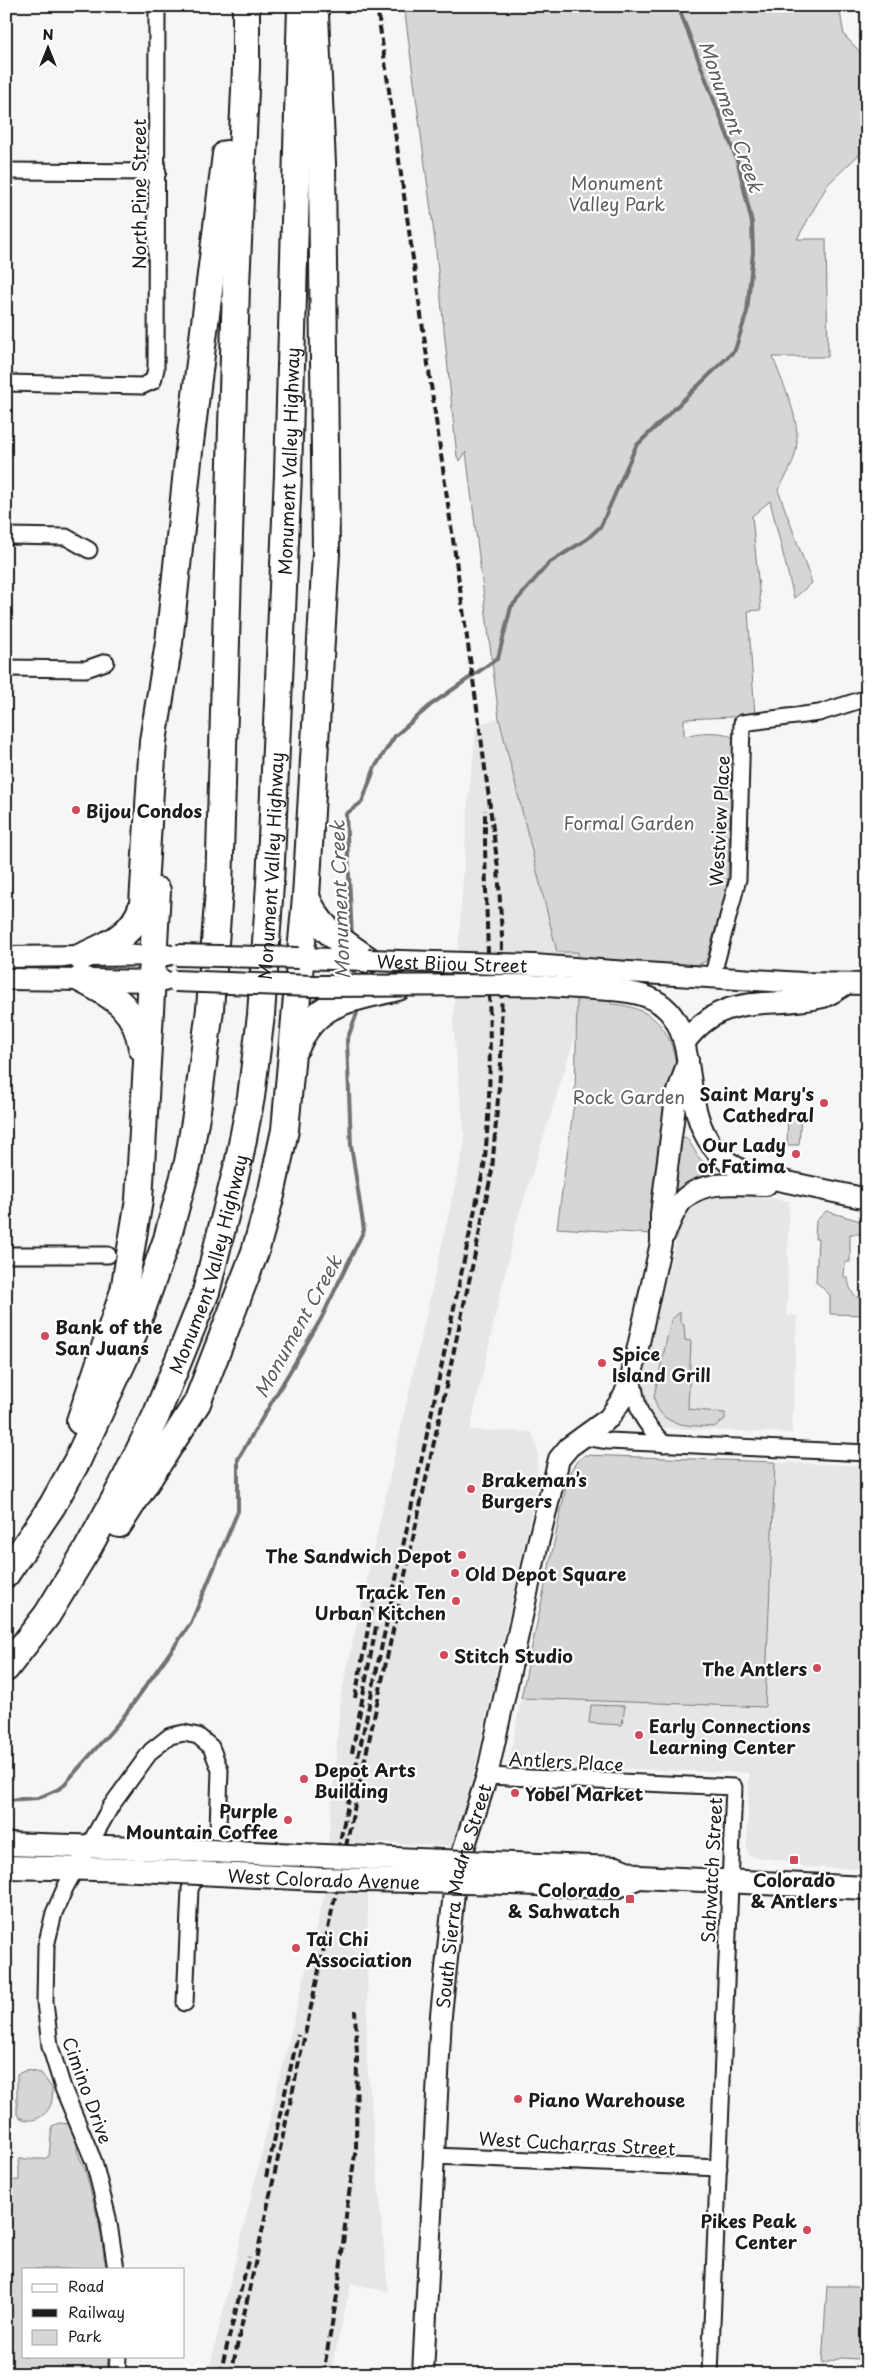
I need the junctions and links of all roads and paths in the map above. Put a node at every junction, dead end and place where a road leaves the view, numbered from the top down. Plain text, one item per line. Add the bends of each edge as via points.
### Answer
1 (158, 6) edge
2 (241, 6) edge
3 (246, 6) edge
4 (301, 6) edge
5 (314, 6) edge
6 (6, 171) edge
7 (158, 172) junction
8 (6, 383) edge
9 (6, 536) edge
10 (89, 550) dead end
11 (106, 662) dead end
12 (6, 668) edge
13 (165, 670) junction
14 (867, 698) edge
15 (306, 897) junction
16 (165, 955) junction
17 (6, 957) edge
18 (299, 958) junction
19 (368, 960) junction
20 (81, 968) junction
21 (712, 978) junction
22 (6, 979) edge
23 (612, 980) junction
24 (163, 981) junction
25 (847, 984) junction
26 (867, 984) edge
27 (297, 985) junction
28 (402, 985) junction
29 (687, 1052) junction
30 (293, 1053) junction
31 (145, 1072) junction
32 (798, 1186) junction
33 (867, 1199) edge
34 (661, 1243) junction
35 (6, 1254) edge
36 (108, 1255) dead end
37 (632, 1374) junction
38 (584, 1437) junction
39 (664, 1444) junction
40 (867, 1453) edge
41 (6, 1574) edge
42 (47, 1615) junction
43 (6, 1668) edge
44 (487, 1776) junction
45 (734, 1787) joint
46 (6, 1844) edge
47 (89, 1846) junction
48 (6, 1867) edge
49 (75, 1868) junction
50 (513, 1874) junction
51 (731, 1881) junction
52 (867, 1888) edge
53 (185, 2003) dead end
54 (434, 2156) junction
55 (719, 2168) junction
56 (116, 2268) edge
57 (118, 2358) edge
58 (117, 2374) edge
59 (423, 2374) edge
60 (710, 2374) edge

1 - 7 street, North Pine Street
2 - 13 highway
3 - 41 highway via 219,890 210,1009 197,1110 188,1162 167,1239 125,1357 77,1461 52,1506
4 - 42 highway, Monument Valley Highway via 288,474 270,884 261,1015 251,1097 240,1160 216,1255 183,1353 122,1486
5 - 15 highway via 322,164 326,554
6 - 7 street
7 - 8 street, North Pine Street via 156,369 152,381 142,386
9 - 10 street via 66,537
11 - 12 street via 86,669
13 - 16 highway
13 - 20 highway via 153,741 141,910 134,924
14 - 21 street, Westview Place via 819,713 742,723 738,879
15 - 18 highway
15 - 19 highway via 320,924
16 - 18 main road, West Bijou Street, bridge
16 - 20 main road, West Bijou Street
16 - 24 highway
17 - 20 main road, West Bijou Street
18 - 19 main road, West Bijou Street
18 - 27 highway
19 - 23 main road, West Bijou Street, bridge via 534,965
20 - 22 main road, West Bijou Street
20 - 24 main road, West Bijou Street
20 - 31 highway via 131,1015 141,1045
21 - 23 main road, West Bijou Street
21 - 25 main road, West Bijou Street
23 - 28 main road, West Bijou Street, bridge via 530,985
23 - 29 main road via 644,995 671,1015
24 - 27 main road, West Bijou Street, bridge
24 - 31 highway
25 - 26 main road, West Bijou Street
25 - 29 main road via 824,997 728,1008 698,1025
27 - 28 main road, West Bijou Street, bridge
27 - 30 highway
28 - 30 highway, bridge via 327,1007 308,1023
29 - 32 main road via 698,1122 712,1147 736,1168
29 - 34 main road via 676,1098 661,1214
30 - 42 highway via 285,1130 271,1195 255,1252 197,1403 118,1526
31 - 41 highway via 139,1200 124,1291 82,1417
32 - 33 main road
32 - 34 main road via 707,1186 686,1196 675,1211
34 - 37 main road, South Sierra Madre Street
35 - 36 street
37 - 38 main road, South Sierra Madre Street via 624,1396 609,1418
37 - 39 street via 637,1408
38 - 39 street
38 - 44 main road, South Sierra Madre Street via 564,1453 556,1470
39 - 40 street
42 - 43 highway, Monument Valley Highway
44 - 45 street, Antlers Place
44 - 54 main road, South Sierra Madre Street via 456,1873 441,2015
45 - 51 street, Sahwatch Street
46 - 47 main road, West Colorado Avenue
47 - 49 street, Cimino Drive
47 - 50 main road, West Colorado Avenue, bridge
47 - 53 street, Cimino Drive via 126,1782 151,1751 170,1736 184,1733 198,1736 212,1747 220,1770 218,1829 190,1889
48 - 49 main road, West Colorado Avenue
49 - 50 main road, West Colorado Avenue, bridge via 317,1879
49 - 56 street, Cimino Drive via 48,1931 45,1959 48,2034 53,2059 94,2162
50 - 51 main road, West Colorado Avenue via 616,1868 639,1877
51 - 52 main road, West Colorado Avenue
51 - 55 street, Sahwatch Street
54 - 55 street, West Cucharras Street
54 - 59 main road, South Sierra Madre Street
55 - 60 street
57 - 58 street

